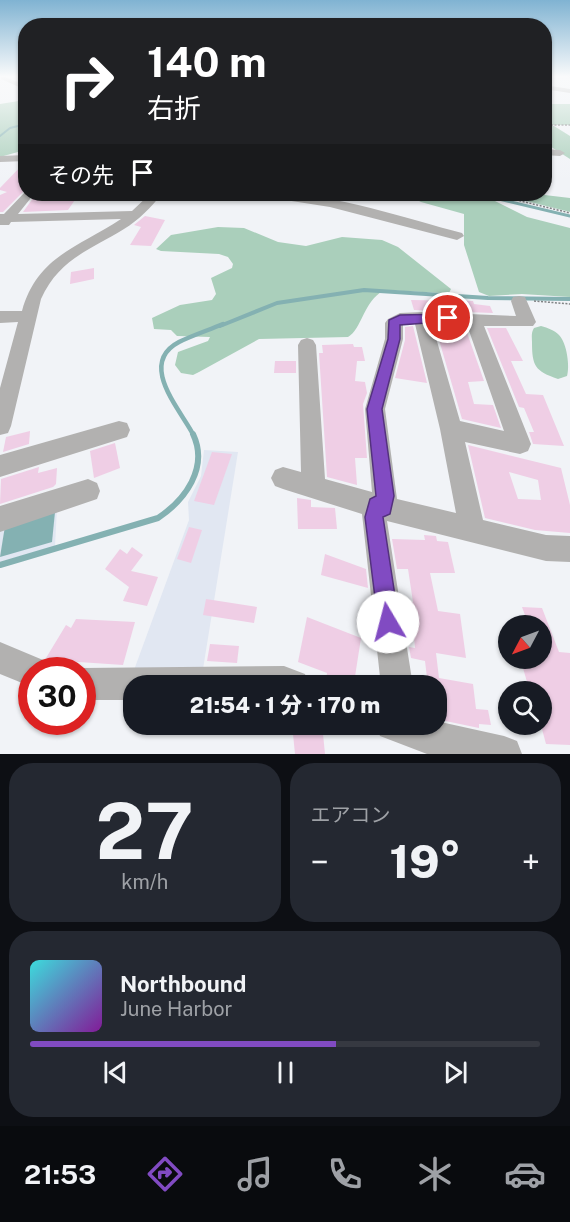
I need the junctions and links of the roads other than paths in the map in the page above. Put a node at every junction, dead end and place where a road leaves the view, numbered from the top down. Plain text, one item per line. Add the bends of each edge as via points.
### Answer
1 (552, 152) edge
2 (560, 153) dead end
3 (18, 158) edge
4 (0, 159) edge
5 (22, 201) edge
6 (149, 201) edge
7 (317, 201) edge
8 (135, 215) junction
9 (3, 221) edge
10 (457, 236) dead end
11 (519, 301) road end
12 (29, 316) junction
13 (0, 317) edge
14 (422, 318) junction
15 (473, 319) junction
16 (307, 345) dead end
17 (0, 426) edge
18 (451, 429) junction
19 (118, 430) dead end
20 (0, 466) edge
21 (283, 478) dead end
22 (313, 487) junction
23 (88, 491) dead end
24 (380, 507) junction
25 (0, 519) edge
26 (472, 530) junction
27 (570, 549) edge
28 (0, 658) edge
29 (18, 665) edge
30 (396, 675) edge
31 (96, 684) edge
32 (123, 684) edge
33 (420, 735) edge
34 (504, 754) edge

1 - 2 street
3 - 4 street
5 - 9 street
6 - 8 street
7 - 10 street
8 - 9 street
8 - 12 street via 52,268 36,292
11 - 15 street via 527,322
12 - 13 street
12 - 17 street
14 - 15 street
14 - 18 street
14 - 24 street via 394,323 394,339 375,409 385,496
15 - 18 street via 520,444
16 - 22 street
18 - 26 street
19 - 20 street
21 - 22 street
22 - 24 street
23 - 25 street
24 - 26 street
24 - 30 street via 374,517
26 - 27 street via 546,548
28 - 29 street
31 - 32 street
33 - 34 street

